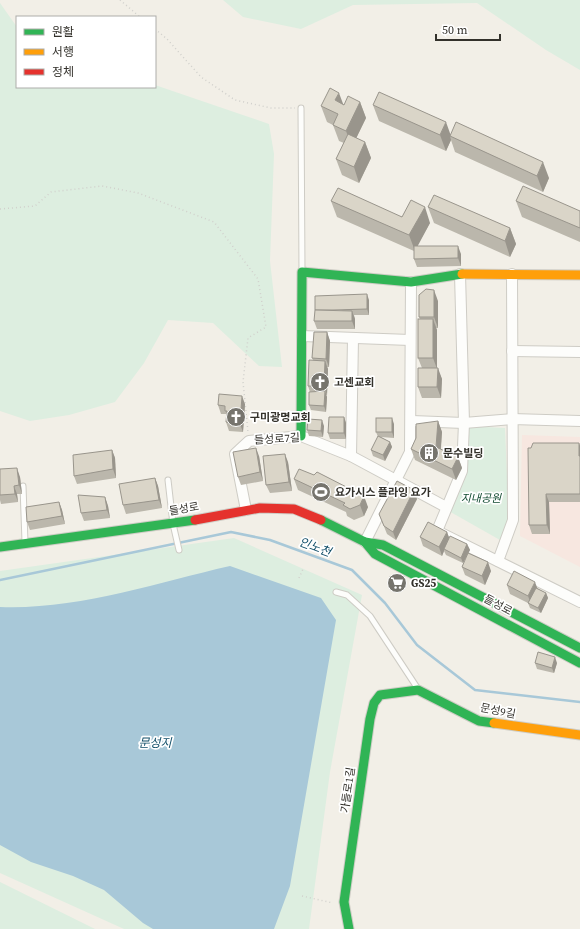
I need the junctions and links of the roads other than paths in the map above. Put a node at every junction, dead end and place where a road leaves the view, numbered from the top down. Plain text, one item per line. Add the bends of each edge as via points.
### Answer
1 (301, 108) road end
2 (302, 272) junction
3 (460, 274) junction
4 (512, 274) junction
5 (580, 275) edge
6 (411, 282) junction
7 (302, 336) junction
8 (353, 338) junction
9 (410, 340) junction
10 (512, 351) junction
11 (580, 352) edge
12 (512, 419) junction
13 (412, 421) junction
14 (580, 421) edge
15 (464, 423) junction
16 (301, 436) junction
17 (351, 456) junction
18 (168, 480) dead end
19 (394, 481) junction
20 (23, 486) dead end
21 (446, 507) junction
22 (246, 510) junction
23 (174, 524) junction
24 (365, 542) junction
25 (25, 543) junction
26 (0, 547) edge
27 (179, 550) dead end
28 (498, 561) junction
29 (336, 592) dead end
30 (580, 602) edge
31 (580, 648) edge
32 (580, 663) edge
33 (418, 690) junction
34 (580, 735) edge
35 (349, 929) edge

1 - 2 lane
2 - 6 street
2 - 7 street
3 - 4 street
3 - 6 street
3 - 15 street
4 - 5 street
4 - 10 street
6 - 9 street
7 - 8 street
7 - 16 street
8 - 9 street
8 - 17 street
9 - 13 street
10 - 11 street
10 - 12 street
12 - 14 street
12 - 15 street
12 - 28 street via 513,520
13 - 15 street
13 - 19 street via 410,452
15 - 21 street via 462,471
16 - 17 street, 들성로7길
16 - 22 street, 들성로7길 via 248,441 235,454
17 - 19 street, 들성로7길
18 - 23 lane
19 - 21 street, 들성로7길
19 - 24 street
20 - 25 lane
21 - 28 street via 437,531
22 - 23 street, 들성로
22 - 24 street, 들성로 via 294,509 329,523
23 - 25 street, 들성로
23 - 27 lane
24 - 31 street, 들성로 via 383,545
24 - 32 street, 들성로 via 375,554
25 - 26 street, 들성로
28 - 30 street
29 - 33 lane via 347,595 370,616
33 - 34 street, 문성9길 via 479,721
33 - 35 street, 가들로1길 via 380,695 374,703 344,905

